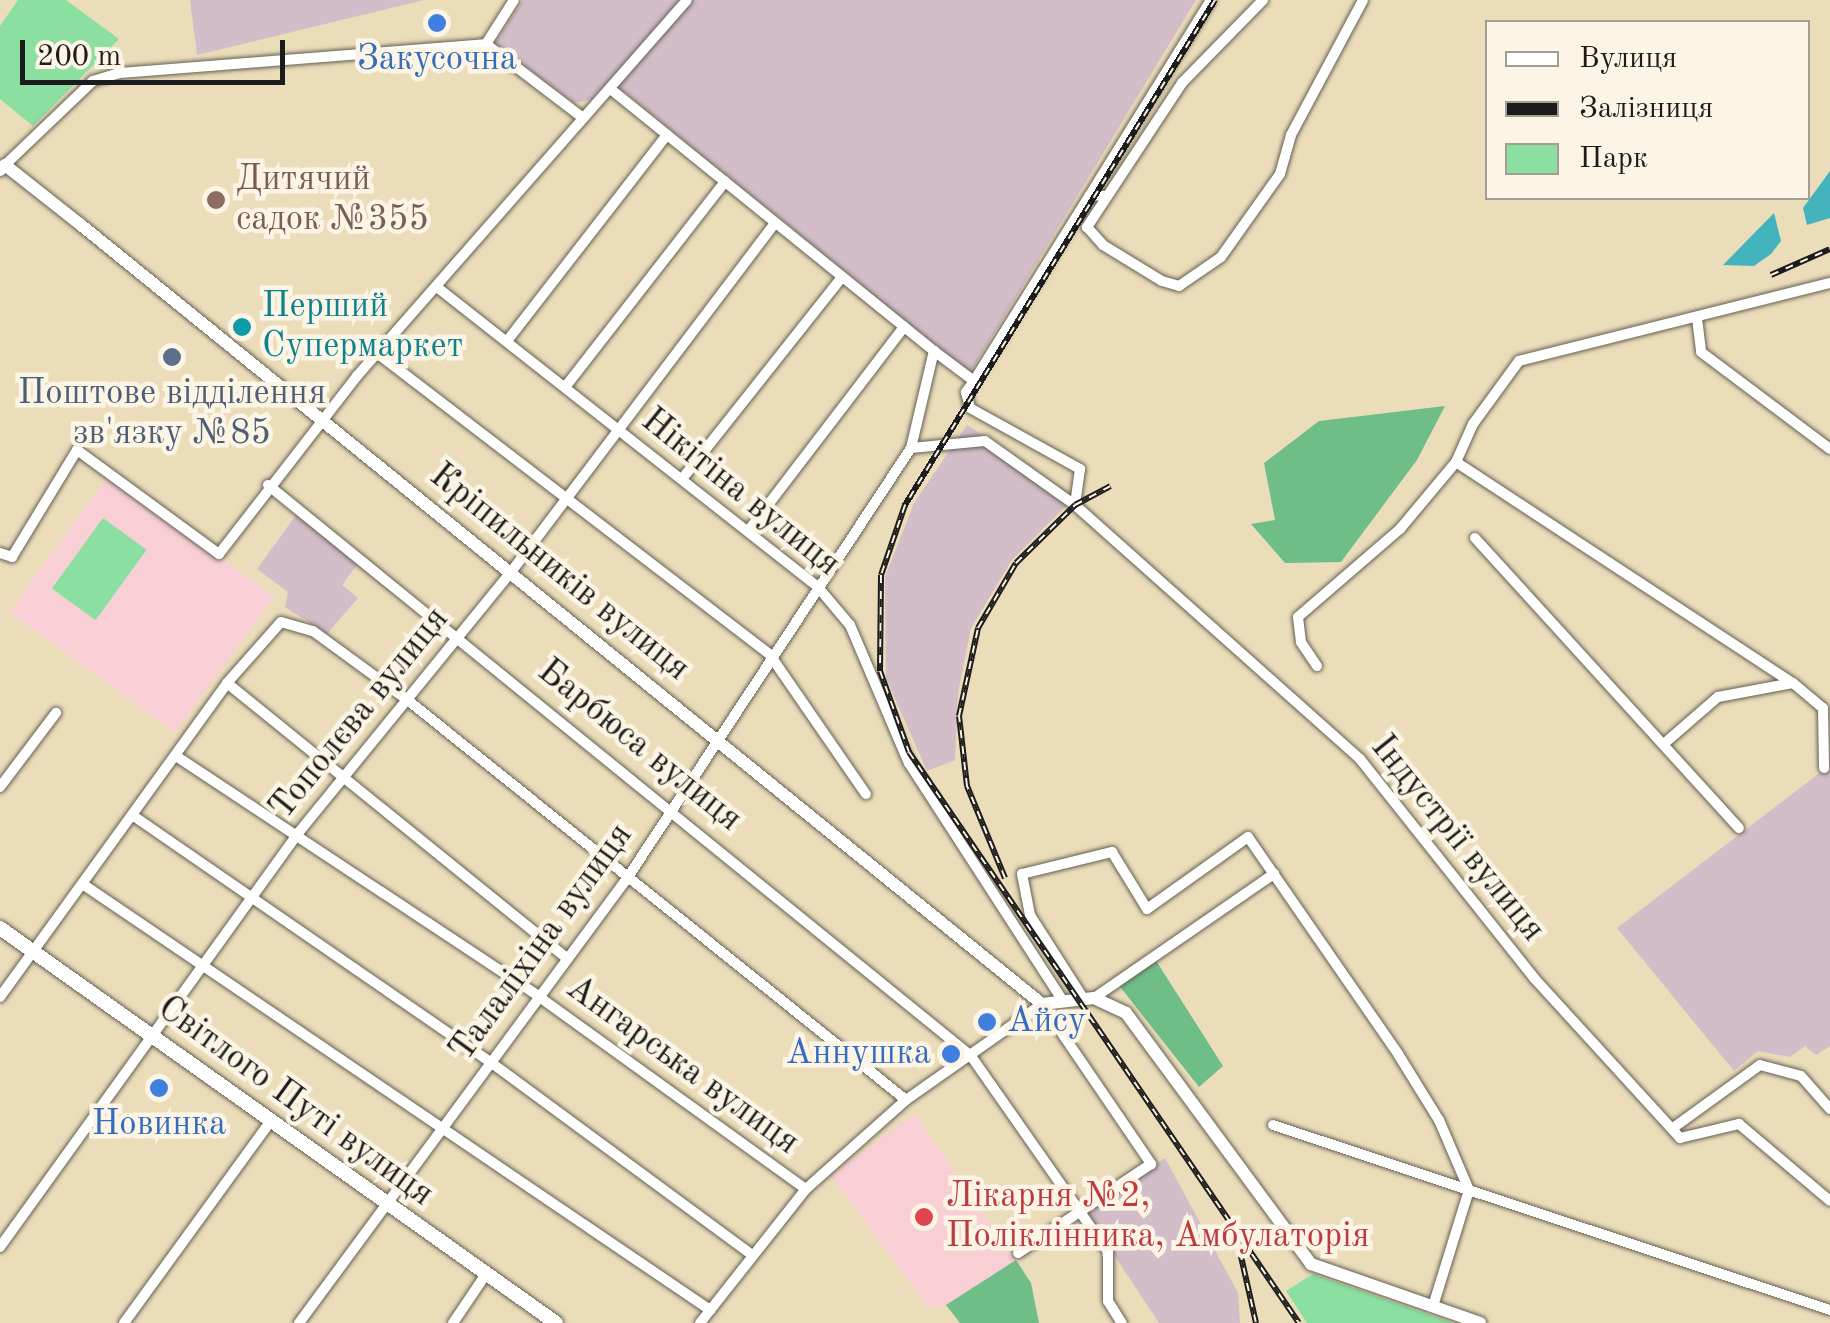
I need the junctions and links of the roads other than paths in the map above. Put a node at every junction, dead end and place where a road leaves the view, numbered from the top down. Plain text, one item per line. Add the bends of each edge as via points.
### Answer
1 (514, 0) edge
2 (687, 0) edge
3 (1211, 0) edge
4 (1263, 0) edge
5 (1363, 0) edge
6 (486, 44) junction
7 (610, 89) junction
8 (583, 118) junction
9 (667, 135) junction
10 (2, 167) edge
11 (725, 182) junction
12 (1090, 195) junction
13 (1105, 196) junction
14 (775, 223) junction
15 (842, 277) junction
16 (1830, 283) edge
17 (438, 288) junction
18 (1697, 318) junction
19 (904, 327) junction
20 (506, 341) junction
21 (934, 351) junction
22 (377, 353) junction
23 (974, 381) junction
24 (566, 386) junction
25 (321, 420) junction
26 (619, 430) junction
27 (911, 448) junction
28 (1830, 449) edge
29 (1456, 462) junction
30 (682, 479) junction
31 (268, 485) junction
32 (568, 499) junction
33 (1075, 505) junction
34 (748, 531) junction
35 (1475, 538) dead end
36 (0, 554) edge
37 (512, 572) junction
38 (817, 586) junction
39 (458, 635) junction
40 (770, 655) junction
41 (1316, 666) dead end
42 (1794, 683) junction
43 (226, 684) junction
44 (405, 698) junction
45 (56, 713) dead end
46 (718, 741) junction
47 (1666, 742) junction
48 (176, 756) junction
49 (1824, 768) dead end
50 (344, 775) junction
51 (0, 787) edge
52 (866, 794) dead end
53 (673, 808) junction
54 (134, 816) junction
55 (1739, 828) dead end
56 (299, 832) junction
57 (1274, 874) junction
58 (628, 877) junction
59 (84, 885) junction
60 (250, 901) junction
61 (0, 928) edge
62 (33, 951) junction
63 (564, 957) junction
64 (204, 966) junction
65 (538, 996) junction
66 (0, 997) edge
67 (1088, 998) junction
68 (1063, 1002) junction
69 (1042, 1004) junction
70 (152, 1035) junction
71 (971, 1056) junction
72 (490, 1061) junction
73 (906, 1100) junction
74 (1830, 1109) edge
75 (271, 1121) junction
76 (1273, 1126) dead end
77 (1673, 1128) junction
78 (440, 1130) junction
79 (806, 1189) junction
80 (1469, 1190) junction
81 (1830, 1201) edge
82 (384, 1203) junction
83 (1082, 1211) junction
84 (0, 1248) edge
85 (1018, 1253) dead end
86 (752, 1255) junction
87 (486, 1274) junction
88 (1432, 1306) junction
89 (710, 1310) junction
90 (1830, 1310) edge
91 (552, 1322) edge
92 (124, 1323) edge
93 (299, 1323) edge
94 (453, 1323) edge
95 (700, 1323) edge
96 (1122, 1323) edge
97 (1480, 1323) edge

1 - 6 street
2 - 7 street
3 - 12 street
4 - 13 street via 1182,82
5 - 13 street via 1291,135 1280,174 1221,257 1192,280 1179,286 1136,269 1090,232
6 - 8 street
6 - 10 street via 103,76
7 - 8 street
7 - 9 street
8 - 17 street
9 - 11 street
9 - 20 street
10 - 25 street, Кріпильників вулиця
11 - 14 street
11 - 24 street
12 - 13 street
12 - 23 street
14 - 15 street
14 - 26 street, Тополєва вулиця
15 - 19 street
15 - 30 street
16 - 18 street
17 - 20 street, Нікітіна вулиця
17 - 22 street
18 - 28 street via 1701,352
18 - 29 street via 1519,361 1473,424
19 - 21 street
19 - 34 street
20 - 24 street, Нікітіна вулиця
21 - 23 street
21 - 27 street
22 - 25 street
22 - 32 street
23 - 33 street via 966,392 970,408 1080,468
24 - 26 street, Нікітіна вулиця
25 - 31 street
25 - 37 street, Кріпильників вулиця
26 - 30 street, Нікітіна вулиця
26 - 32 street, Тополєва вулиця
27 - 33 street, Індустрії вулиця via 986,441
27 - 38 street, Талаліхіна вулиця
29 - 41 street via 1366,564 1298,617 1301,642
29 - 42 street
30 - 34 street, Нікітіна вулиця
31 - 36 street via 219,554 77,450 12,557
31 - 39 street, Барбюса вулиця
32 - 37 street, Тополєва вулиця
32 - 40 street
33 - 77 street, Індустрії вулиця via 1360,760 1534,978
34 - 38 street, Нікітіна вулиця
35 - 47 street via 1612,693
37 - 39 street, Тополєва вулиця
37 - 46 street, Кріпильників вулиця
38 - 40 street, Талаліхіна вулиця
38 - 68 street, Нікітіна вулиця via 850,624 909,763
39 - 44 street, Тополєва вулиця
39 - 53 street, Барбюса вулиця
40 - 46 street, Талаліхіна вулиця
40 - 52 street
42 - 47 street via 1718,697
42 - 49 street via 1823,708
43 - 44 street via 281,622 313,632
43 - 48 street
43 - 50 street
44 - 50 street, Тополєва вулиця
44 - 58 street
45 - 51 street
46 - 53 street, Талаліхіна вулиця
46 - 69 street, Кріпильників вулиця
47 - 55 street
48 - 54 street
48 - 56 street, Ангарська вулиця
50 - 56 street, Тополєва вулиця
50 - 63 street
53 - 58 street, Талаліхіна вулиця
53 - 71 street, Барбюса вулиця
54 - 59 street
54 - 60 street
56 - 60 street, Тополєва вулиця
56 - 65 street, Ангарська вулиця
57 - 67 street
57 - 67 street via 1248,837 1147,909 1112,852 1022,874 1030,915
57 - 80 street via 1439,1120
58 - 63 street, Талаліхіна вулиця
58 - 73 street
59 - 62 street
59 - 64 street
60 - 64 street, Тополєва вулиця
60 - 72 street
61 - 62 main road, Світлого Путі вулиця
62 - 66 street
62 - 70 main road, Світлого Путі вулиця
63 - 65 street, Талаліхіна вулиця
64 - 70 street, Тополєва вулиця
64 - 78 street
65 - 72 street, Талаліхіна вулиця
65 - 79 street, Ангарська вулиця
67 - 68 street
67 - 88 street via 1126,1012 1311,1264
68 - 69 street
69 - 71 street
69 - 83 street via 1151,1164
70 - 75 main road, Світлого Путі вулиця
70 - 84 street, Тополєва вулиця
71 - 73 street
71 - 83 street, Барбюса вулиця
72 - 78 street, Талаліхіна вулиця
72 - 86 street
73 - 79 street
74 - 77 street via 1801,1076 1760,1066
75 - 82 main road, Світлого Путі вулиця
75 - 92 street
76 - 80 street
77 - 81 street via 1687,1141 1739,1124
78 - 82 street, Талаліхіна вулиця
78 - 89 street
79 - 86 street
80 - 88 street
80 - 90 street
82 - 87 main road, Світлого Путі вулиця
82 - 93 street, Талаліхіна вулиця
83 - 85 street
83 - 96 street, Барбюса вулиця via 1108,1252 1108,1301
86 - 89 street
87 - 91 main road, Світлого Путі вулиця
87 - 94 street
88 - 97 street
89 - 95 street

